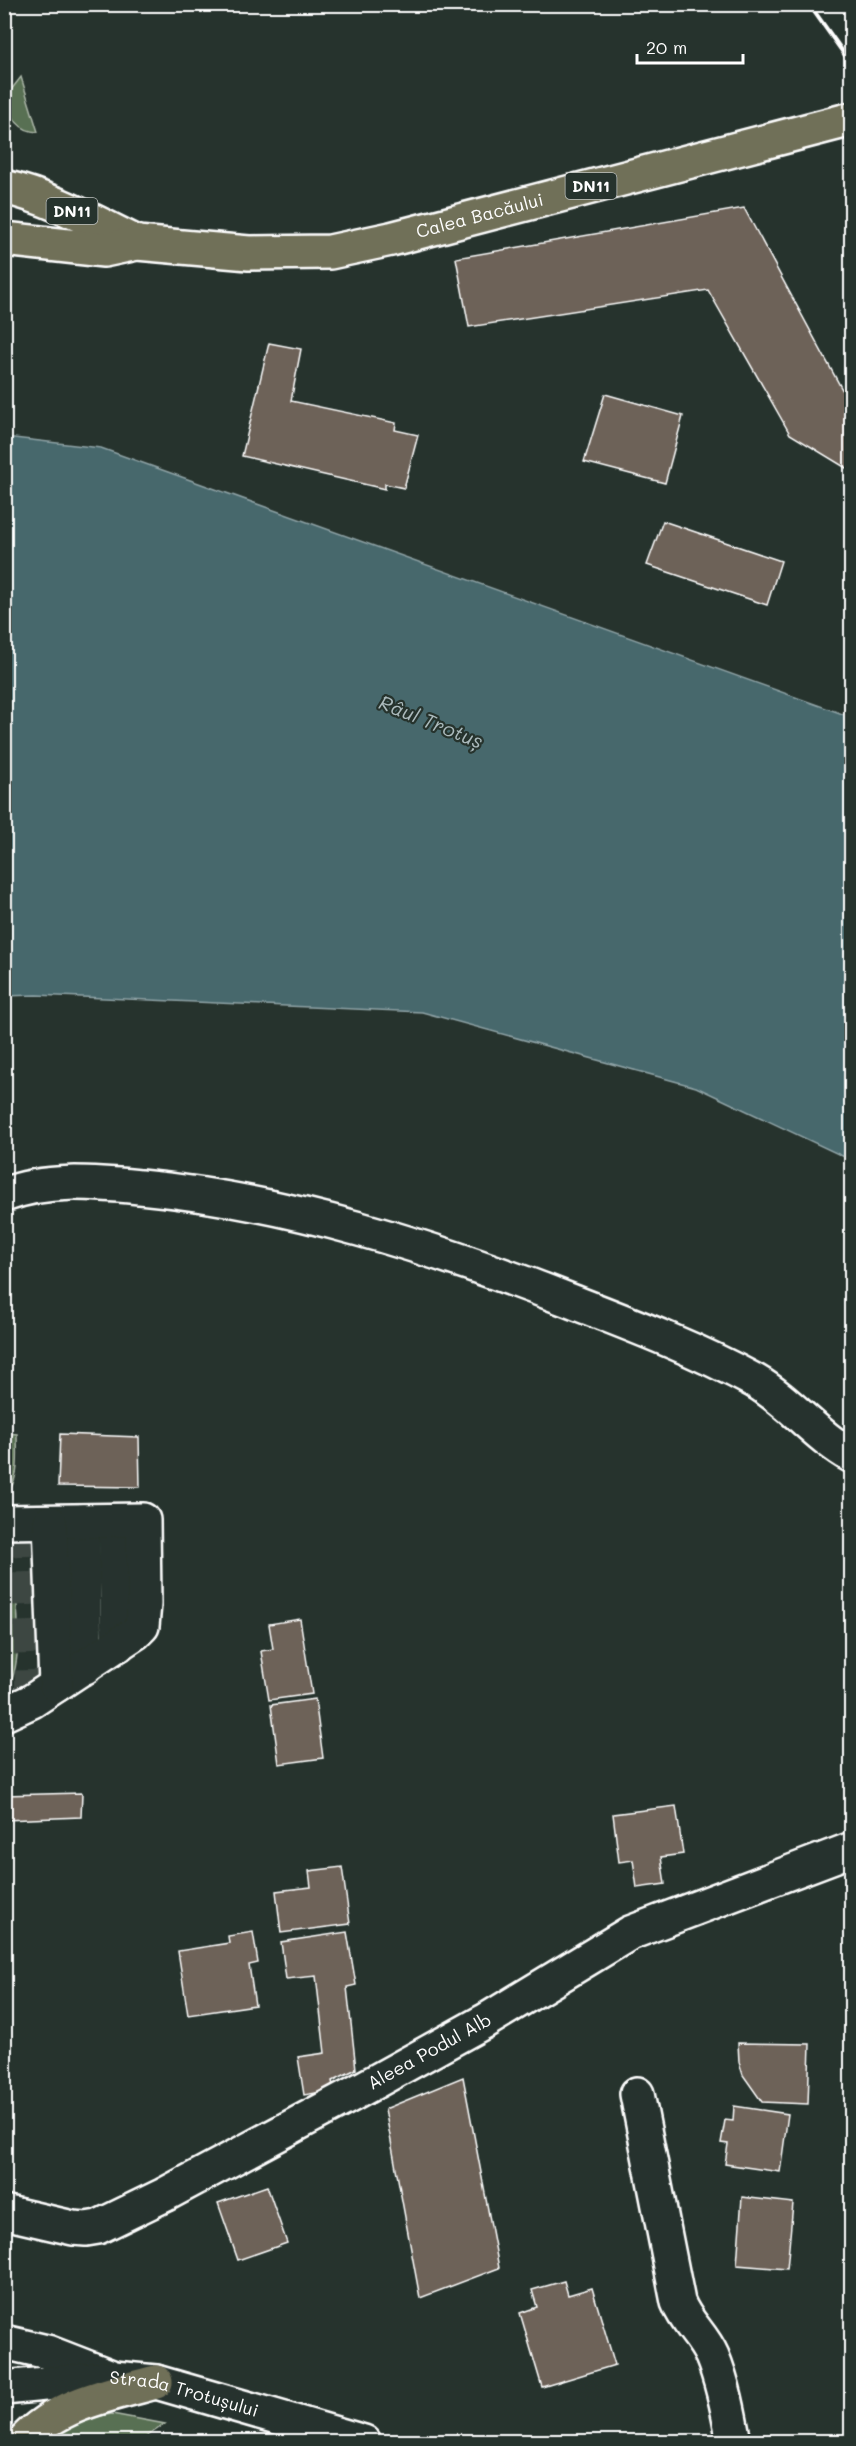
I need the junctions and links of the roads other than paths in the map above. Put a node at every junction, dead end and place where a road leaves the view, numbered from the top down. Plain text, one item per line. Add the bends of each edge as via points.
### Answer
1 (852, 119) edge
2 (4, 187) edge
3 (4, 239) edge
4 (137, 243) junction
5 (4, 1195) edge
6 (852, 1456) edge
7 (83, 1521) junction
8 (4, 1522) edge
9 (50, 1522) junction
10 (85, 1667) junction
11 (56, 1685) junction
12 (4, 1714) edge
13 (852, 1849) edge
14 (637, 2094) dead end
15 (4, 2212) edge
16 (4, 2342) edge
17 (114, 2378) junction
18 (156, 2382) junction
19 (4, 2388) edge
20 (23, 2442) edge
21 (364, 2442) edge
22 (734, 2442) edge

1 - 4 main road, Calea Bacăului / DN11 via 330,252 249,253
2 - 4 main road, Calea Bacăului / DN11 via 54,202
3 - 4 main road, Calea Bacăului / DN11 via 104,249
5 - 6 street via 61,1184 188,1192 305,1215 422,1248 527,1284 705,1356 790,1405 822,1438
7 - 9 street
7 - 10 street
7 - 10 street via 143,1520 142,1626
8 - 9 street
9 - 11 street
10 - 11 street
11 - 12 street
13 - 15 street, Aleea Podul Alb via 630,1933 361,2090 98,2227 73,2228
14 - 22 street via 678,2302 683,2316 713,2356
16 - 17 street, Strada Trotușului via 47,2352
17 - 18 street, Strada Trotușului
17 - 19 street
18 - 20 main road via 69,2409
18 - 21 street, Strada Trotușului

